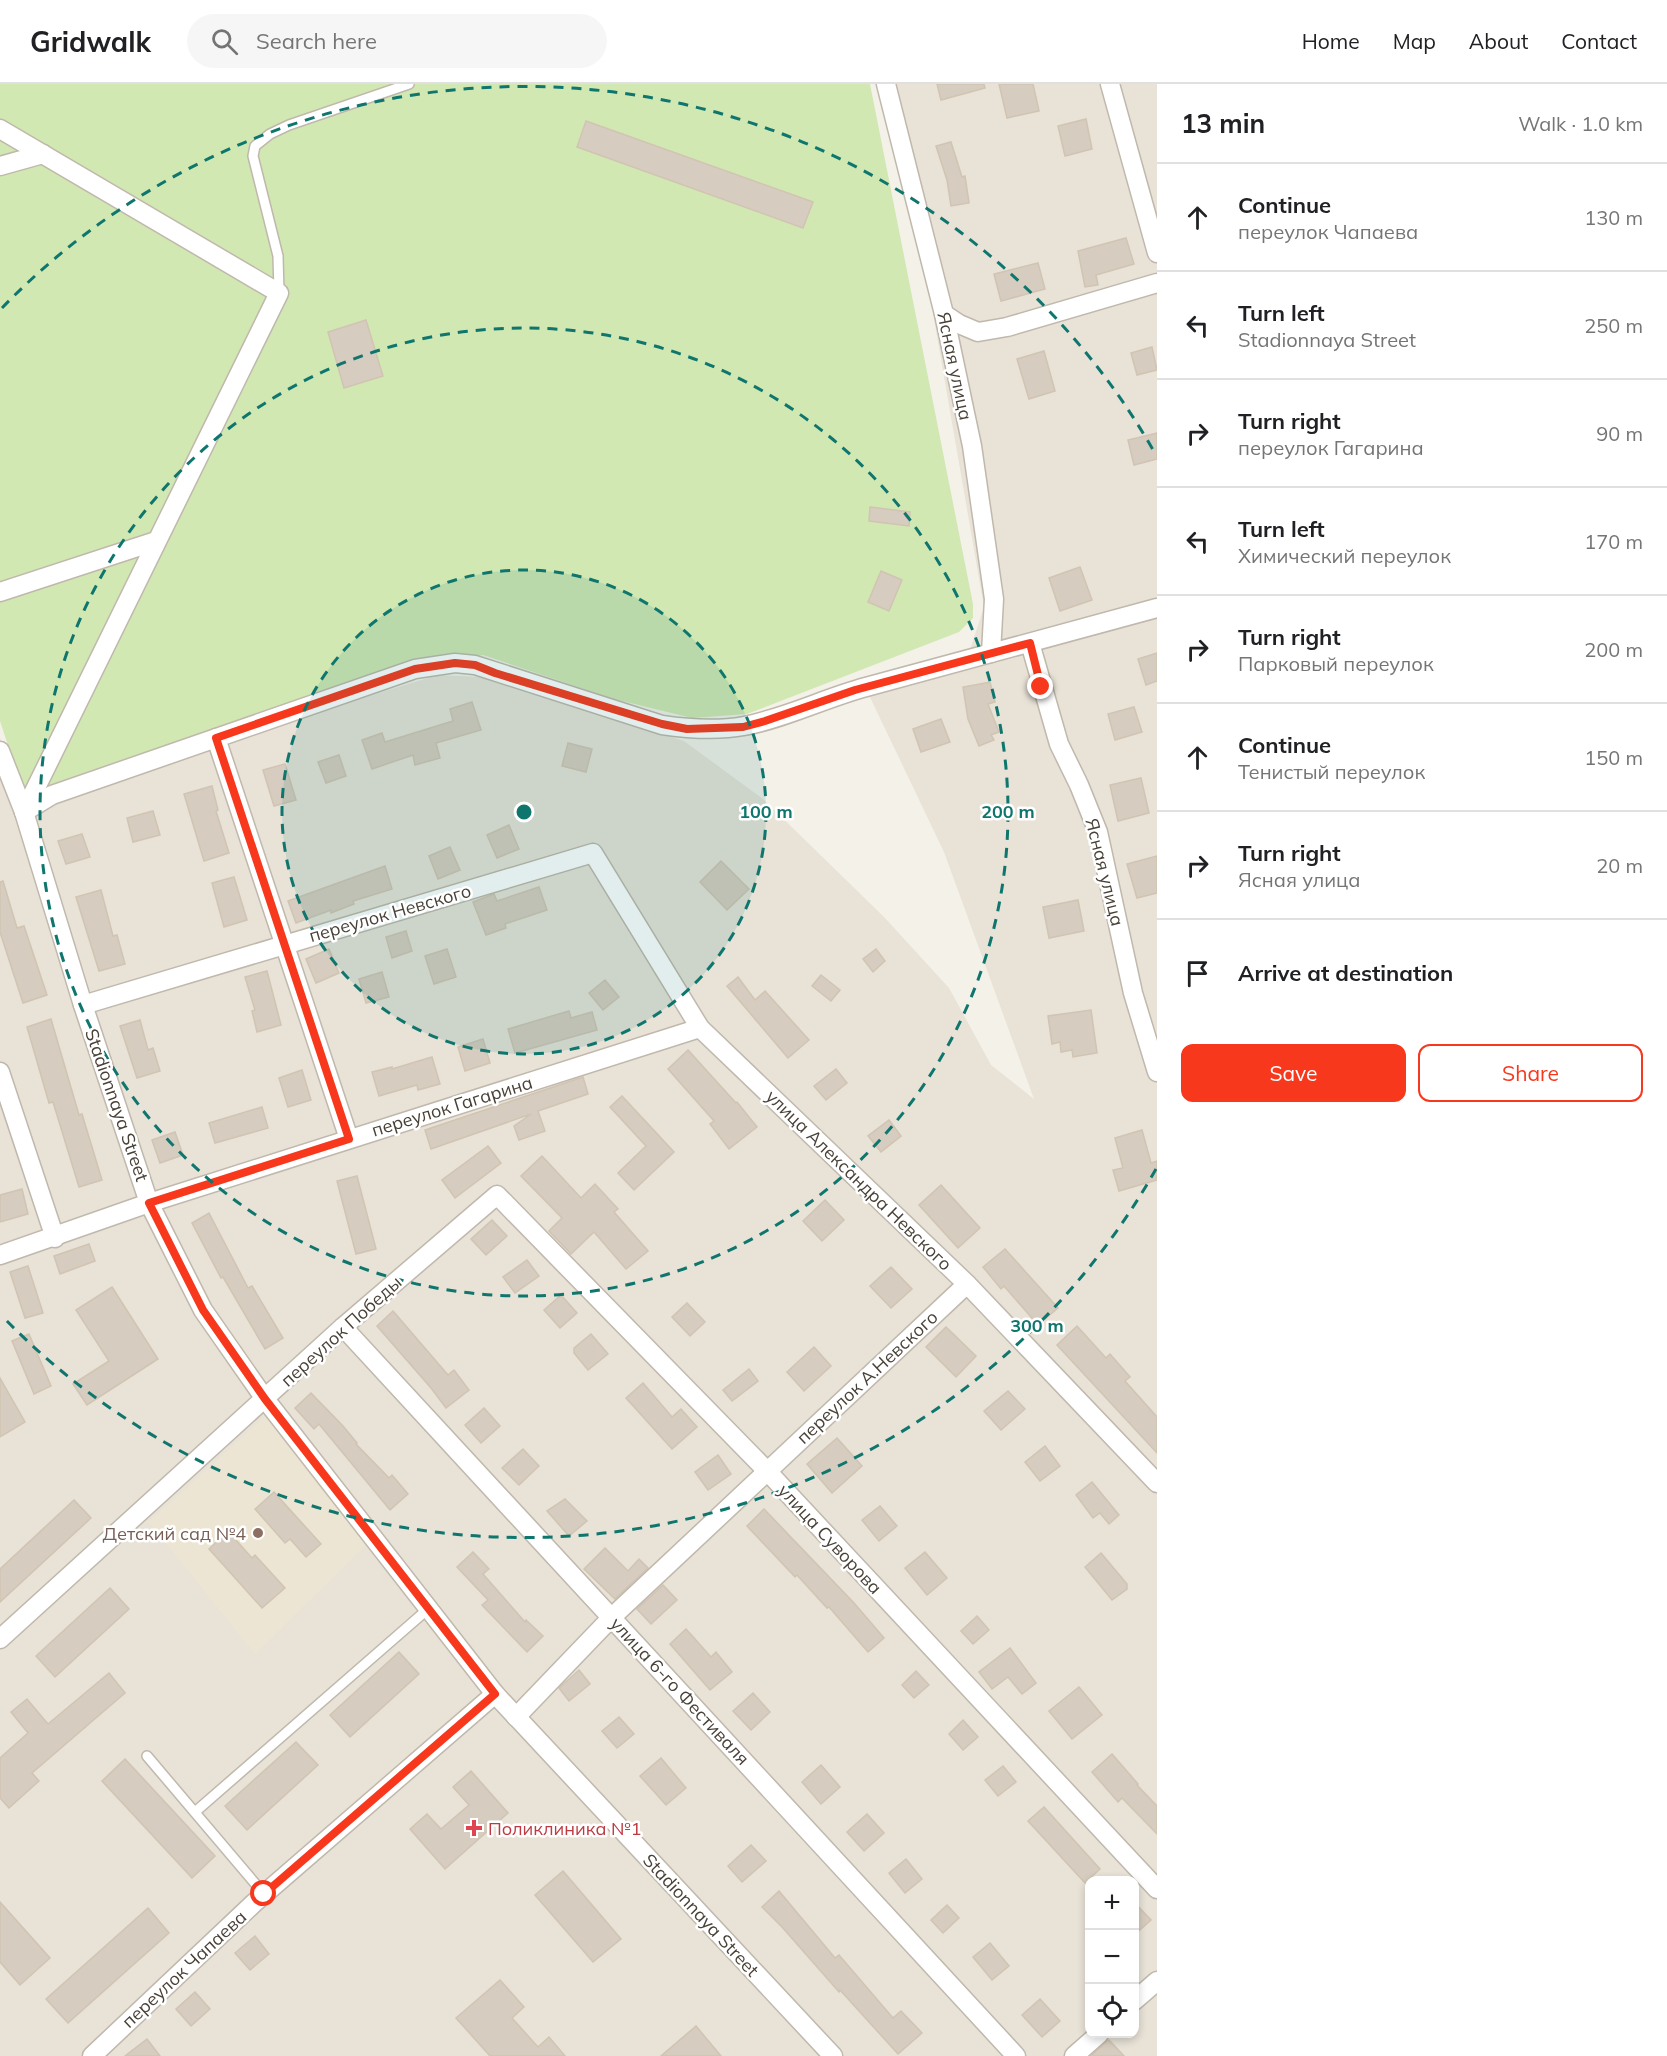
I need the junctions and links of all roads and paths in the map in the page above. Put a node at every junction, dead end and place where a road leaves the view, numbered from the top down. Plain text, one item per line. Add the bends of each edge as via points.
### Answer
1 (409, 84) edge
2 (886, 84) edge
3 (1110, 84) edge
4 (0, 129) edge
5 (42, 154) junction
6 (0, 165) edge
7 (1157, 253) edge
8 (1157, 283) edge
9 (279, 293) junction
10 (944, 314) junction
11 (156, 541) junction
12 (0, 592) edge
13 (1157, 608) edge
14 (1030, 643) junction
15 (991, 653) junction
16 (216, 738) junction
17 (0, 751) edge
18 (24, 812) junction
19 (593, 853) joint
20 (285, 944) junction
21 (83, 1005) junction
22 (700, 1028) junction
23 (0, 1072) edge
24 (1157, 1072) edge
25 (349, 1139) junction
26 (497, 1195) joint
27 (149, 1203) junction
28 (55, 1238) junction
29 (0, 1256) edge
30 (967, 1284) junction
31 (343, 1327) junction
32 (265, 1399) junction
33 (768, 1471) junction
34 (1157, 1482) edge
35 (428, 1609) junction
36 (612, 1617) junction
37 (0, 1639) edge
38 (495, 1694) junction
39 (516, 1717) junction
40 (147, 1756) dead end
41 (195, 1812) junction
42 (1157, 1889) edge
43 (264, 1894) junction
44 (1157, 1981) edge
45 (1139, 1997) edge
46 (1094, 2038) edge
47 (92, 2056) edge
48 (832, 2056) edge
49 (1016, 2056) edge
50 (1074, 2056) edge

1 - 9 lane via 289,125 255,146 253,156 278,256
2 - 10 street, Ясная улица
3 - 7 street
4 - 5 street
5 - 6 street
5 - 9 street
8 - 10 street via 978,332
9 - 11 street
10 - 15 street, Ясная улица via 972,446 985,534 994,599
11 - 12 street
11 - 18 street
13 - 14 street
14 - 15 street
14 - 24 street, Ясная улица via 1059,744 1098,832 1133,993
15 - 16 street via 855,690 743,727 687,729 475,665 455,663 415,669
16 - 18 street via 52,795
16 - 20 street
17 - 18 street, Stadionnaya Street
18 - 21 street, Stadionnaya Street
19 - 20 street, переулок Невского
19 - 22 street, улица Александра Невского
20 - 21 street, переулок Невского
20 - 25 street
21 - 27 street, Stadionnaya Street
22 - 25 street, переулок Гагарина
22 - 30 street, улица Александра Невского
23 - 28 street
25 - 27 street, переулок Гагарина
26 - 31 street, переулок Победы
26 - 33 street, улица Суворова
27 - 28 street, переулок Гагарина
27 - 32 street, Stadionnaya Street via 203,1310
28 - 29 street, переулок Гагарина
30 - 33 street, переулок А.Невского
30 - 34 street, улица Александра Невского
31 - 32 street, переулок Победы
31 - 36 street, улица 6-го Фестиваля
32 - 35 street, Stadionnaya Street
32 - 37 street, переулок Победы
33 - 36 street, переулок А.Невского
33 - 42 street, улица Суворова
35 - 38 street, Stadionnaya Street
35 - 41 lane
36 - 39 street, переулок А.Невского
36 - 49 street, улица 6-го Фестиваля
38 - 39 street, Stadionnaya Street
38 - 43 street, переулок Чапаева
39 - 48 street, Stadionnaya Street
40 - 41 lane
41 - 43 lane
43 - 47 street, переулок Чапаева
44 - 45 street
46 - 50 street

